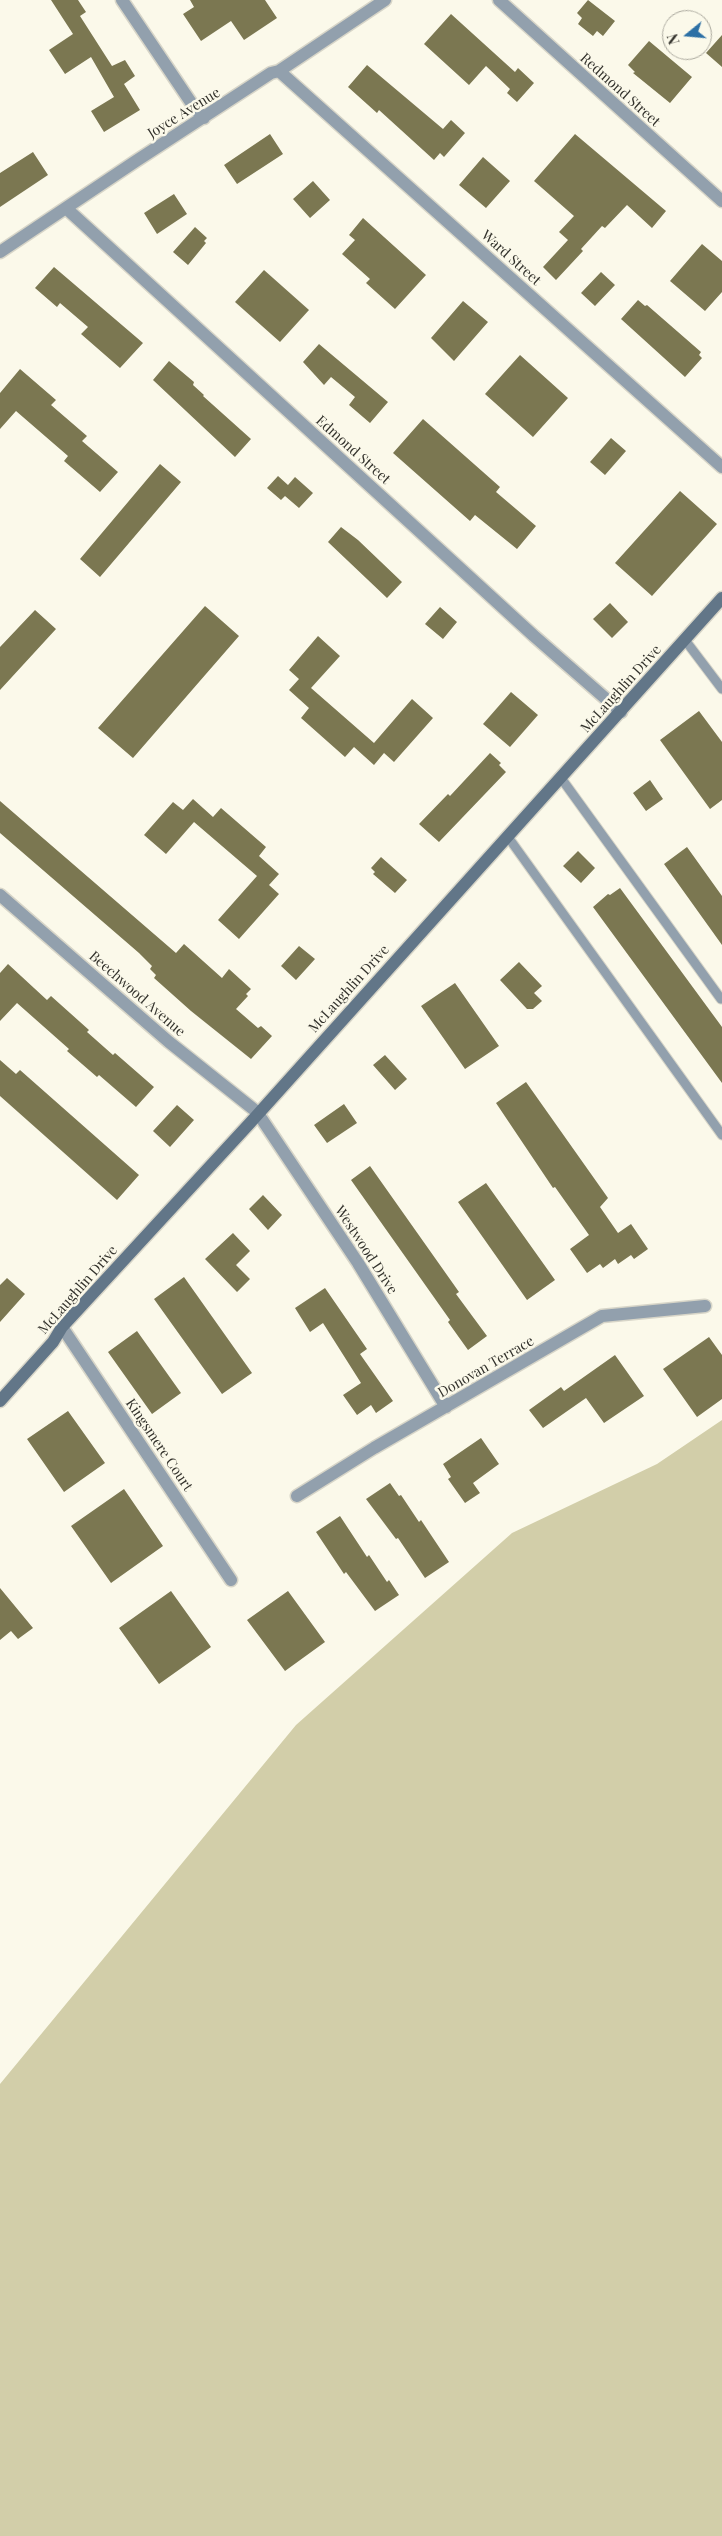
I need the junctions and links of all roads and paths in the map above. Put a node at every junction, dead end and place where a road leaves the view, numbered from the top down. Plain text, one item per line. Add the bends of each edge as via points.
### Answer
1 (122, 0) edge
2 (385, 0) edge
3 (499, 0) edge
4 (279, 71) junction
5 (204, 118) junction
6 (722, 201) edge
7 (67, 209) junction
8 (0, 252) edge
9 (722, 467) edge
10 (722, 598) edge
11 (685, 640) junction
12 (722, 689) edge
13 (621, 712) junction
14 (561, 778) junction
15 (508, 837) junction
16 (0, 895) edge
17 (722, 998) edge
18 (258, 1112) junction
19 (722, 1135) edge
20 (705, 1306) dead end
21 (62, 1327) junction
22 (0, 1401) edge
23 (446, 1407) junction
24 (297, 1496) dead end
25 (231, 1580) dead end

1 - 5 street
2 - 4 street, Joyce Avenue
3 - 6 street, Redmond Street
4 - 5 street, Joyce Avenue
4 - 9 street, Ward Street
5 - 7 street, Joyce Avenue
7 - 8 street, Joyce Avenue via 40,223
7 - 13 street, Edmond Street
10 - 11 main road, McLaughlin Drive
11 - 12 lane
11 - 13 main road, McLaughlin Drive
13 - 14 main road, McLaughlin Drive
14 - 15 main road, McLaughlin Drive
14 - 17 lane
15 - 18 main road, McLaughlin Drive
15 - 19 lane
16 - 18 street, Beechwood Avenue via 169,1042
18 - 21 main road, McLaughlin Drive
18 - 23 street, Westwood Drive via 358,1263
20 - 23 street, Donovan Terrace via 602,1316
21 - 22 main road, McLaughlin Drive via 53,1342
21 - 25 street, Kingsmere Court
23 - 24 street, Donovan Terrace

